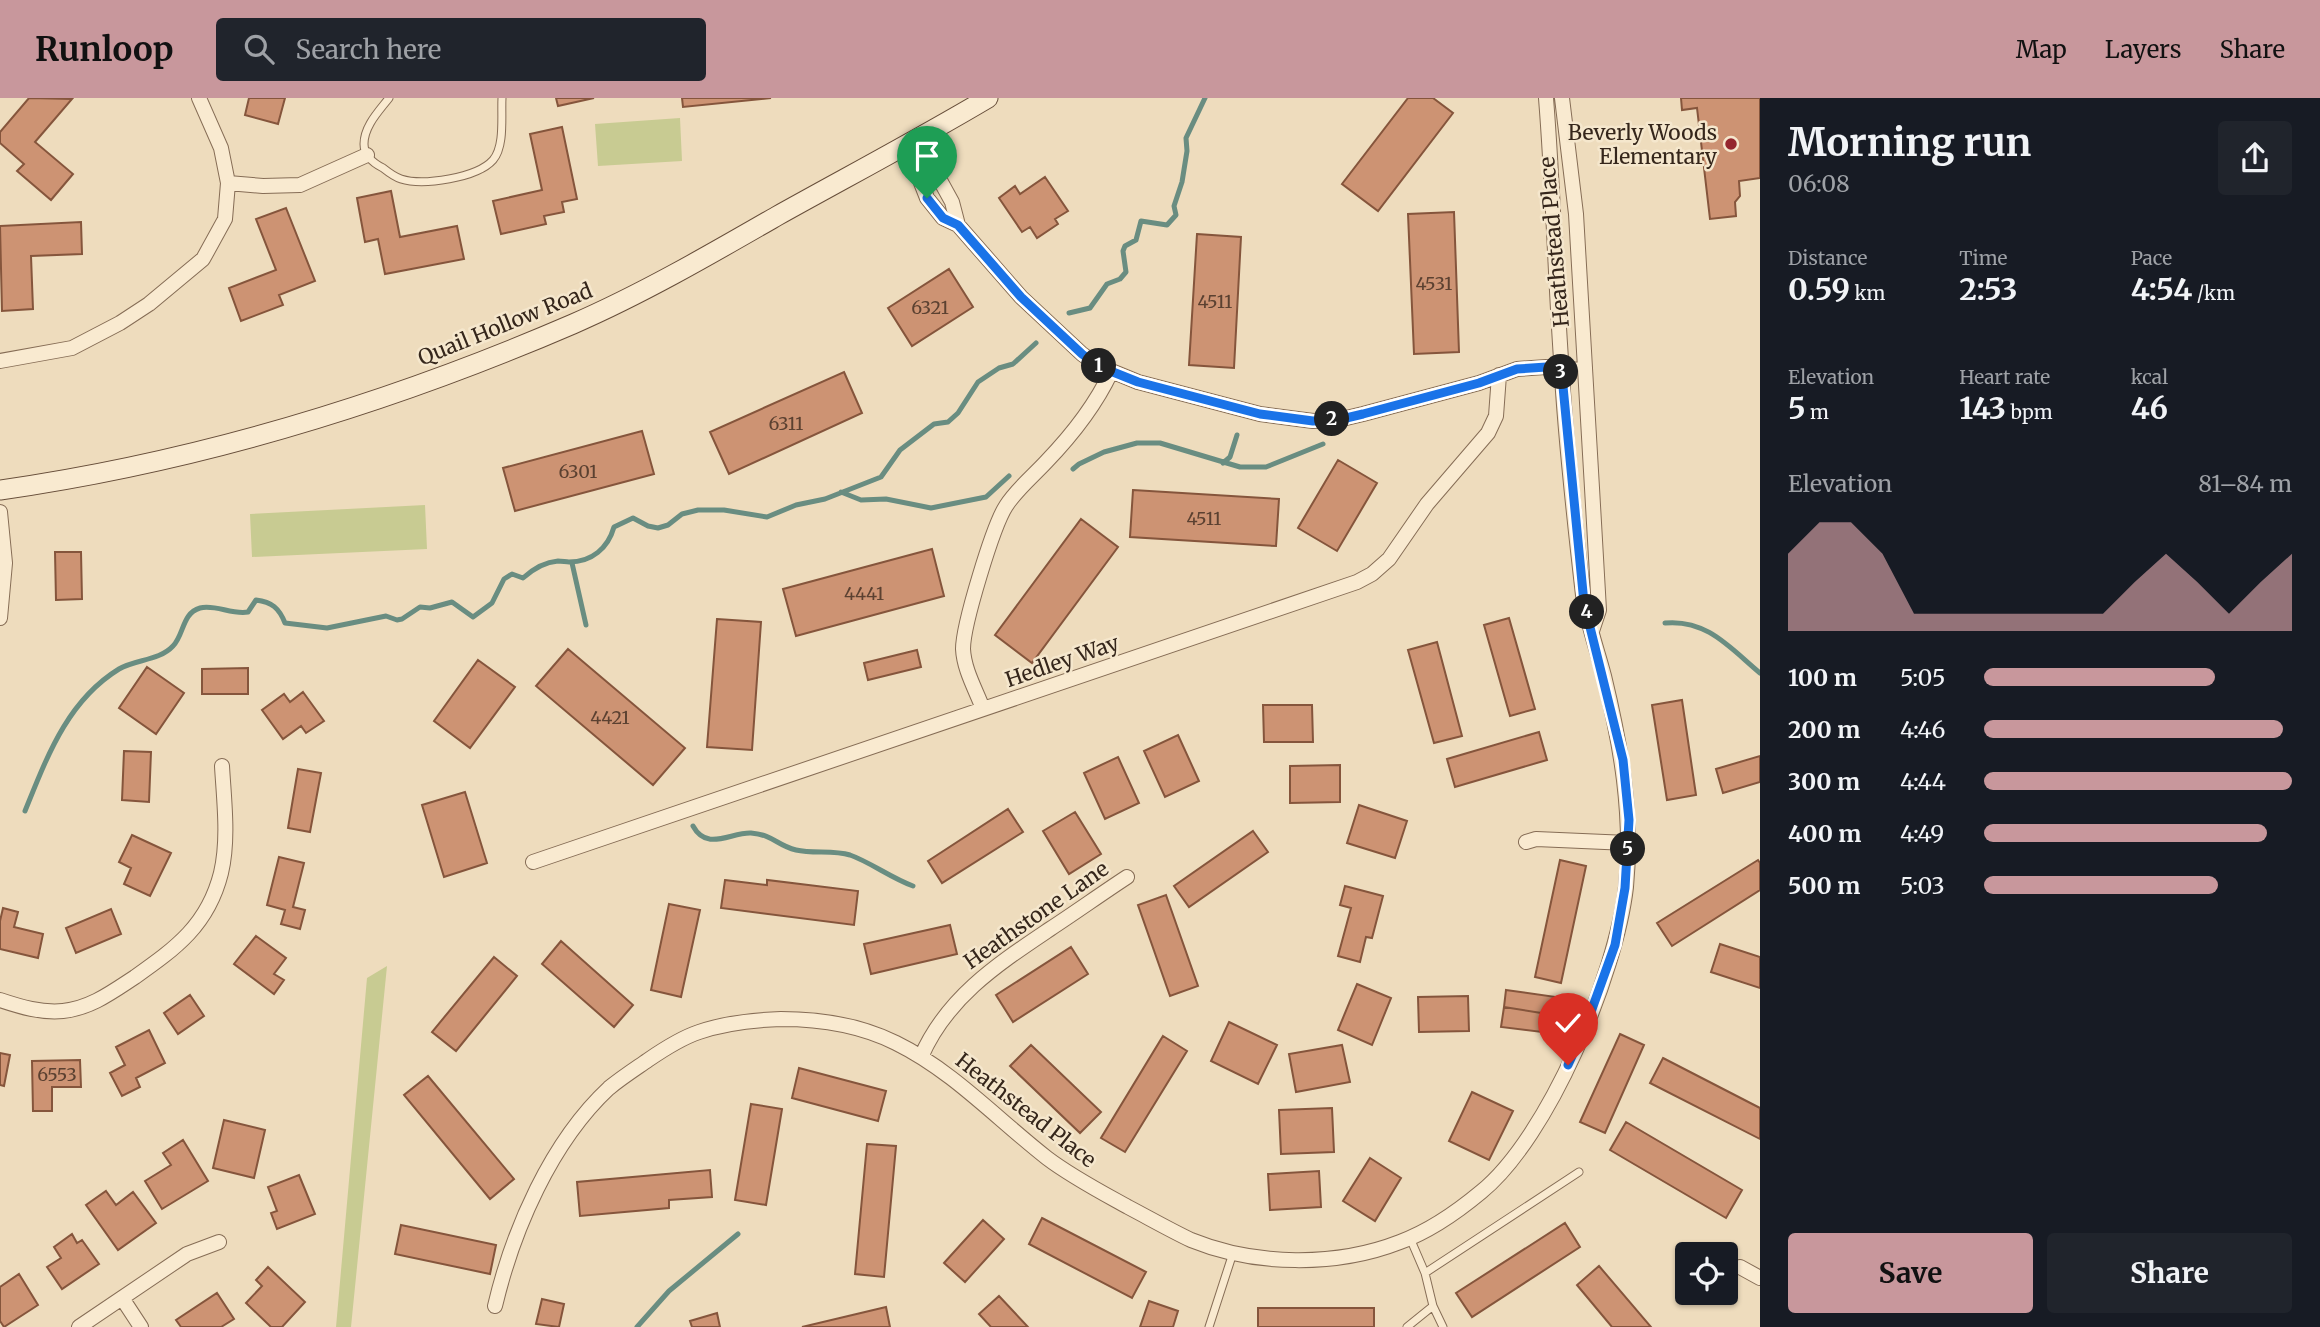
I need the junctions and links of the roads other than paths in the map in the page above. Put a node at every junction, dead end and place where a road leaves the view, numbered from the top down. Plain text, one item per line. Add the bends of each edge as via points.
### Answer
1 (200, 98) edge
2 (389, 98) edge
3 (502, 98) edge
4 (988, 98) edge
5 (1546, 98) edge
6 (1562, 98) edge
7 (907, 145) junction
8 (367, 155) junction
9 (228, 183) junction
10 (0, 360) edge
11 (1561, 366) junction
12 (1584, 366) junction
13 (1111, 372) junction
14 (1499, 375) junction
15 (0, 490) edge
16 (0, 512) edge
17 (0, 618) edge
18 (1592, 632) junction
19 (983, 709) junction
20 (222, 766) dead end
21 (1526, 842) dead end
22 (1628, 843) junction
23 (533, 862) dead end
24 (1127, 877) dead end
25 (0, 1000) edge
26 (921, 1057) junction
27 (1579, 1172) dead end
28 (1410, 1238) junction
29 (219, 1242) dead end
30 (1233, 1252) junction
31 (1740, 1267) dead end
32 (1425, 1273) junction
33 (1760, 1278) edge
34 (122, 1298) junction
35 (495, 1306) dead end
36 (1433, 1306) junction
37 (79, 1327) edge
38 (141, 1327) edge
39 (1209, 1327) edge
40 (1407, 1327) edge
41 (1443, 1327) edge

1 - 9 street via 221,148
2 - 8 lane via 369,125 364,144
3 - 8 lane via 500,145 494,159 481,170 430,183 400,179
4 - 7 main road, Quail Hollow Road
5 - 11 street, Heathstead Place
6 - 12 street, Heathstead Place via 1576,214
7 - 13 street via 927,198 943,218 958,225 1021,297 1082,354
7 - 15 main road, Quail Hollow Road via 575,324 465,367 282,428 114,469
8 - 9 street via 300,185
9 - 10 street via 225,219 203,259 163,294 72,348
11 - 12 lane
11 - 14 street
11 - 18 street, Heathstead Place via 1584,603
12 - 18 street, Heathstead Place via 1599,610
13 - 14 street via 1260,414 1313,421 1363,414
13 - 19 street via 1090,410 1006,505 996,526 964,632 966,666
14 - 19 street, Hedley Way via 1496,416 1489,433 1373,574
16 - 17 street via 5,564
18 - 22 street, Heathstead Place via 1623,760
19 - 23 street, Hedley Way
20 - 25 street via 225,836 220,876 212,900 181,943 106,997 85,1006 41,1011
21 - 22 street
22 - 28 street, Heathstead Place via 1621,917 1603,980 1568,1065 1528,1140 1493,1183 1462,1208
24 - 26 street, Heathstone Lane via 970,987 948,1010
26 - 30 street, Heathstead Place via 1054,1163 1181,1234
26 - 35 street, Heathstead Place via 872,1032 812,1019 724,1025 679,1040 612,1085 585,1114 559,1152 517,1233
27 - 32 lane
28 - 30 street, Heathstead Place via 1338,1258 1275,1258
28 - 32 lane
29 - 34 street via 187,1254
30 - 39 lane
31 - 33 street
32 - 36 lane
34 - 37 street
34 - 38 street
36 - 40 lane
36 - 41 lane

